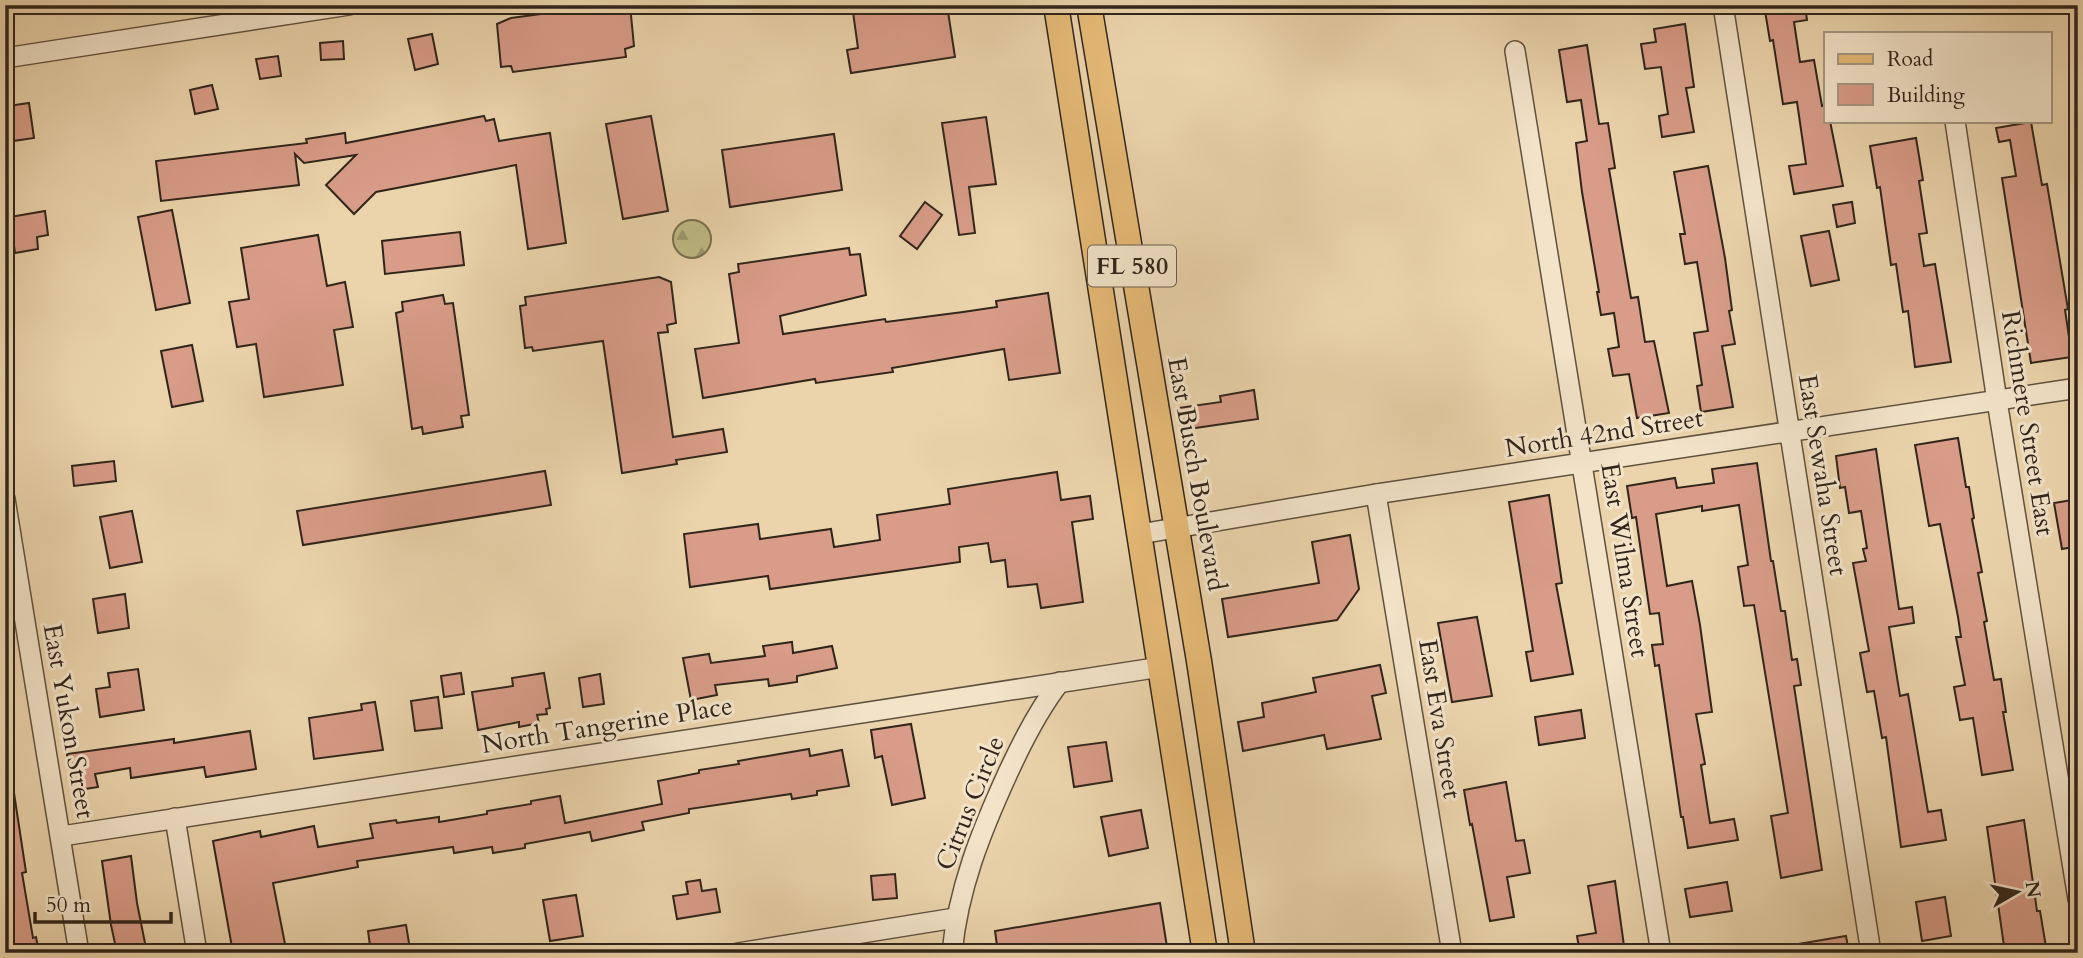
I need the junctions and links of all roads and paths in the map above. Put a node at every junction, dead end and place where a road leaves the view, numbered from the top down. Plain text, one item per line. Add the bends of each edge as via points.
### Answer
1 (349, 5) edge
2 (1056, 5) edge
3 (1072, 5) edge
4 (1089, 5) edge
5 (1723, 5) edge
6 (1515, 51) dead end
7 (5, 58) edge
8 (1106, 108) junction
9 (1955, 122) edge
10 (2078, 388) edge
11 (1997, 401) junction
12 (1790, 432) junction
13 (1583, 463) junction
14 (1376, 494) junction
15 (5, 499) edge
16 (1176, 527) junction
17 (1139, 534) junction
18 (1160, 667) junction
19 (1060, 682) junction
20 (175, 818) junction
21 (62, 836) junction
22 (2078, 899) edge
23 (955, 918) junction
24 (79, 953) edge
25 (197, 953) edge
26 (738, 953) edge
27 (952, 953) edge
28 (1205, 953) edge
29 (1243, 953) edge
30 (1452, 953) edge
31 (1661, 953) edge
32 (1871, 953) edge

1 - 7 street
2 - 17 main road, FL 580
3 - 8 main road via 1082,59
4 - 8 main road, East Busch Boulevard / FL 580
5 - 12 street, East Sewaha Street
6 - 13 street, East Wilma Street
8 - 16 main road, East Busch Boulevard / FL 580
9 - 11 street, Richmere Street East
10 - 11 street, North 42nd Street
11 - 12 street, North 42nd Street
11 - 22 street, Richmere Street East
12 - 13 street, North 42nd Street
12 - 32 street, East Sewaha Street
13 - 14 street, North 42nd Street
13 - 31 street, East Wilma Street
14 - 16 street, North 42nd Street
14 - 30 street, East Eva Street
15 - 21 street, East Yukon Street
16 - 17 street, North 42nd Street
16 - 29 main road, East Busch Boulevard / FL 580
17 - 18 main road, FL 580
18 - 19 street, North Tangerine Place
18 - 28 main road, FL 580
19 - 20 street, North Tangerine Place
19 - 23 street, Citrus Circle via 1023,740 989,814
20 - 21 street, North Tangerine Place
20 - 25 street
21 - 24 street, East Yukon Street
23 - 26 street
23 - 27 street, Citrus Circle

